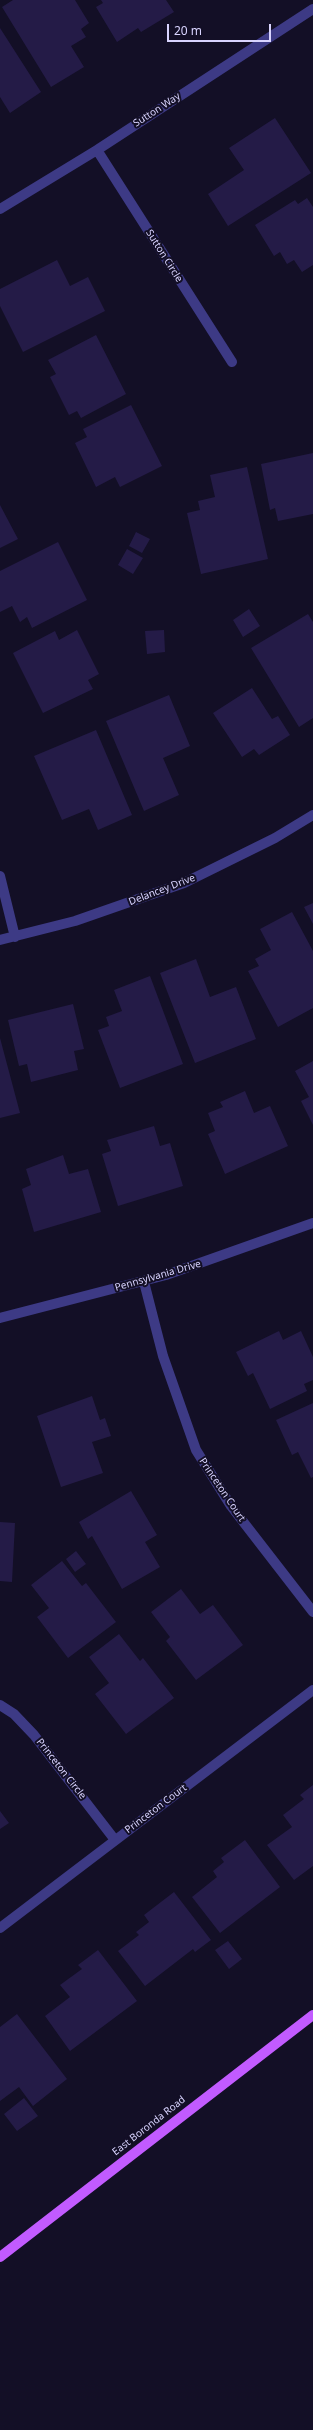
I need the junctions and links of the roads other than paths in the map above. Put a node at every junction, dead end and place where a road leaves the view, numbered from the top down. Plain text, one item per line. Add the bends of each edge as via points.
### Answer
1 (313, 9) edge
2 (97, 150) junction
3 (0, 209) edge
4 (232, 362) dead end
5 (313, 815) edge
6 (0, 876) edge
7 (15, 937) junction
8 (0, 940) edge
9 (313, 1223) edge
10 (144, 1282) junction
11 (0, 1318) edge
12 (313, 1612) edge
13 (313, 1690) edge
14 (0, 1705) edge
15 (115, 1840) junction
16 (0, 1928) edge
17 (313, 2015) edge
18 (0, 2257) edge

1 - 2 street, Sutton Way
2 - 3 street, Sutton Way
2 - 4 street, Sutton Circle
5 - 7 street, Delancey Drive via 275,838 184,883 75,921
6 - 7 street
7 - 8 street, Delancey Drive
9 - 10 street, Pennsylvania Drive
10 - 11 street, Pennsylvania Drive
10 - 12 street, Princeton Court via 163,1356 196,1450 231,1506
13 - 15 street, Princeton Court
14 - 15 street, Princeton Circle via 14,1714 34,1735
15 - 16 street, Princeton Court
17 - 18 main road, East Boronda Road

